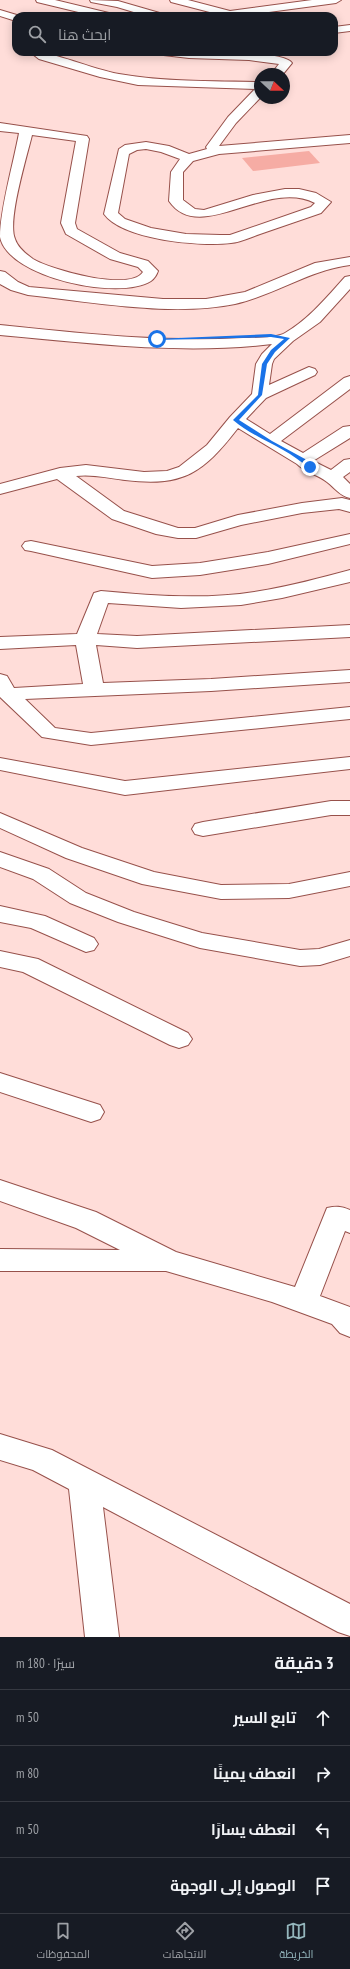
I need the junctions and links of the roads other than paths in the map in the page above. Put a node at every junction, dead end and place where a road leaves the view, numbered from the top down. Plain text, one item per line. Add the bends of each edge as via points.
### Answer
1 (41, 0) edge
2 (95, 0) edge
3 (175, 0) edge
4 (336, 0) edge
5 (79, 12) edge
6 (145, 12) edge
7 (226, 12) edge
8 (249, 12) edge
9 (0, 13) edge
10 (12, 17) edge
11 (350, 19) edge
12 (338, 20) edge
13 (350, 28) edge
14 (338, 30) edge
15 (42, 56) edge
16 (226, 56) edge
17 (282, 68) edge
18 (254, 86) edge
19 (254, 97) edge
20 (0, 127) edge
21 (26, 131) junction
22 (350, 139) edge
23 (219, 150) junction
24 (188, 158) junction
25 (350, 261) edge
26 (0, 275) edge
27 (350, 280) edge
28 (0, 325) edge
29 (0, 330) edge
30 (288, 338) junction
31 (309, 372) dead end
32 (350, 381) edge
33 (260, 395) junction
34 (236, 420) junction
35 (349, 431) dead end
36 (270, 442) junction
37 (303, 460) junction
38 (350, 464) edge
39 (60, 473) junction
40 (332, 478) junction
41 (0, 489) edge
42 (348, 501) edge
43 (350, 539) edge
44 (31, 546) dead end
45 (350, 576) edge
46 (350, 631) edge
47 (85, 639) junction
48 (0, 643) edge
49 (350, 676) edge
50 (4, 687) edge
51 (94, 689) junction
52 (350, 714) edge
53 (350, 763) edge
54 (0, 764) edge
55 (350, 808) edge
56 (0, 820) edge
57 (203, 829) dead end
58 (0, 859) edge
59 (350, 879) edge
60 (0, 914) edge
61 (86, 944) dead end
62 (350, 948) edge
63 (0, 959) edge
64 (179, 1038) dead end
65 (0, 1082) edge
66 (91, 1112) dead end
67 (0, 1190) edge
68 (350, 1222) edge
69 (0, 1260) edge
70 (168, 1261) junction
71 (303, 1302) junction
72 (350, 1324) edge
73 (0, 1447) edge
74 (84, 1482) junction
75 (350, 1621) edge
76 (102, 1637) edge

1 - 5 street
2 - 6 street
3 - 7 street
4 - 8 street
9 - 10 street
11 - 12 street
13 - 14 street
15 - 18 street via 104,75 138,81
16 - 17 street via 279,60 286,63
19 - 23 street via 232,120 212,147
20 - 21 street
21 - 21 street via 83,139 68,222 71,231 115,256 143,264 151,271 146,278 129,283 72,280 43,270 19,256 7,238 8,210
22 - 23 street
23 - 24 street
24 - 24 street via 160,148 128,147 123,152 111,214 114,218 126,226 166,234 217,240 232,239 316,210 324,202 314,195 265,195 203,214 191,212 176,201 178,172
25 - 26 street via 324,265 235,299 188,305 28,291 3,280
27 - 30 street via 315,319
28 - 30 street via 165,340 271,336
29 - 30 street via 164,345 262,342
30 - 33 street via 273,351 264,364
31 - 33 street
32 - 36 street
33 - 34 street
34 - 36 street
34 - 39 street via 213,449 185,471 168,476 144,477 86,470
35 - 37 street
36 - 37 street
37 - 40 street via 310,467
38 - 40 street
39 - 41 street
39 - 42 street via 118,515 178,533 196,533 238,520
40 - 42 street
43 - 44 street via 200,569 152,572
45 - 47 street via 260,597 198,602 101,597
46 - 47 street via 137,642
47 - 48 street
47 - 51 street
49 - 51 street
50 - 51 street
50 - 52 street via 49,733 91,739
53 - 54 street via 125,788
55 - 57 street via 331,808
56 - 59 street via 74,853 150,878 221,892 289,891
58 - 62 street via 41,874 78,898 126,917 200,940 300,958 320,957
60 - 61 street via 37,921
63 - 64 street via 29,965
65 - 66 street
67 - 70 street via 86,1220
68 - 71 street via 337,1216
69 - 70 street
70 - 71 street via 277,1292
71 - 72 street via 342,1316
73 - 74 street via 41,1459
74 - 75 street
74 - 76 street

